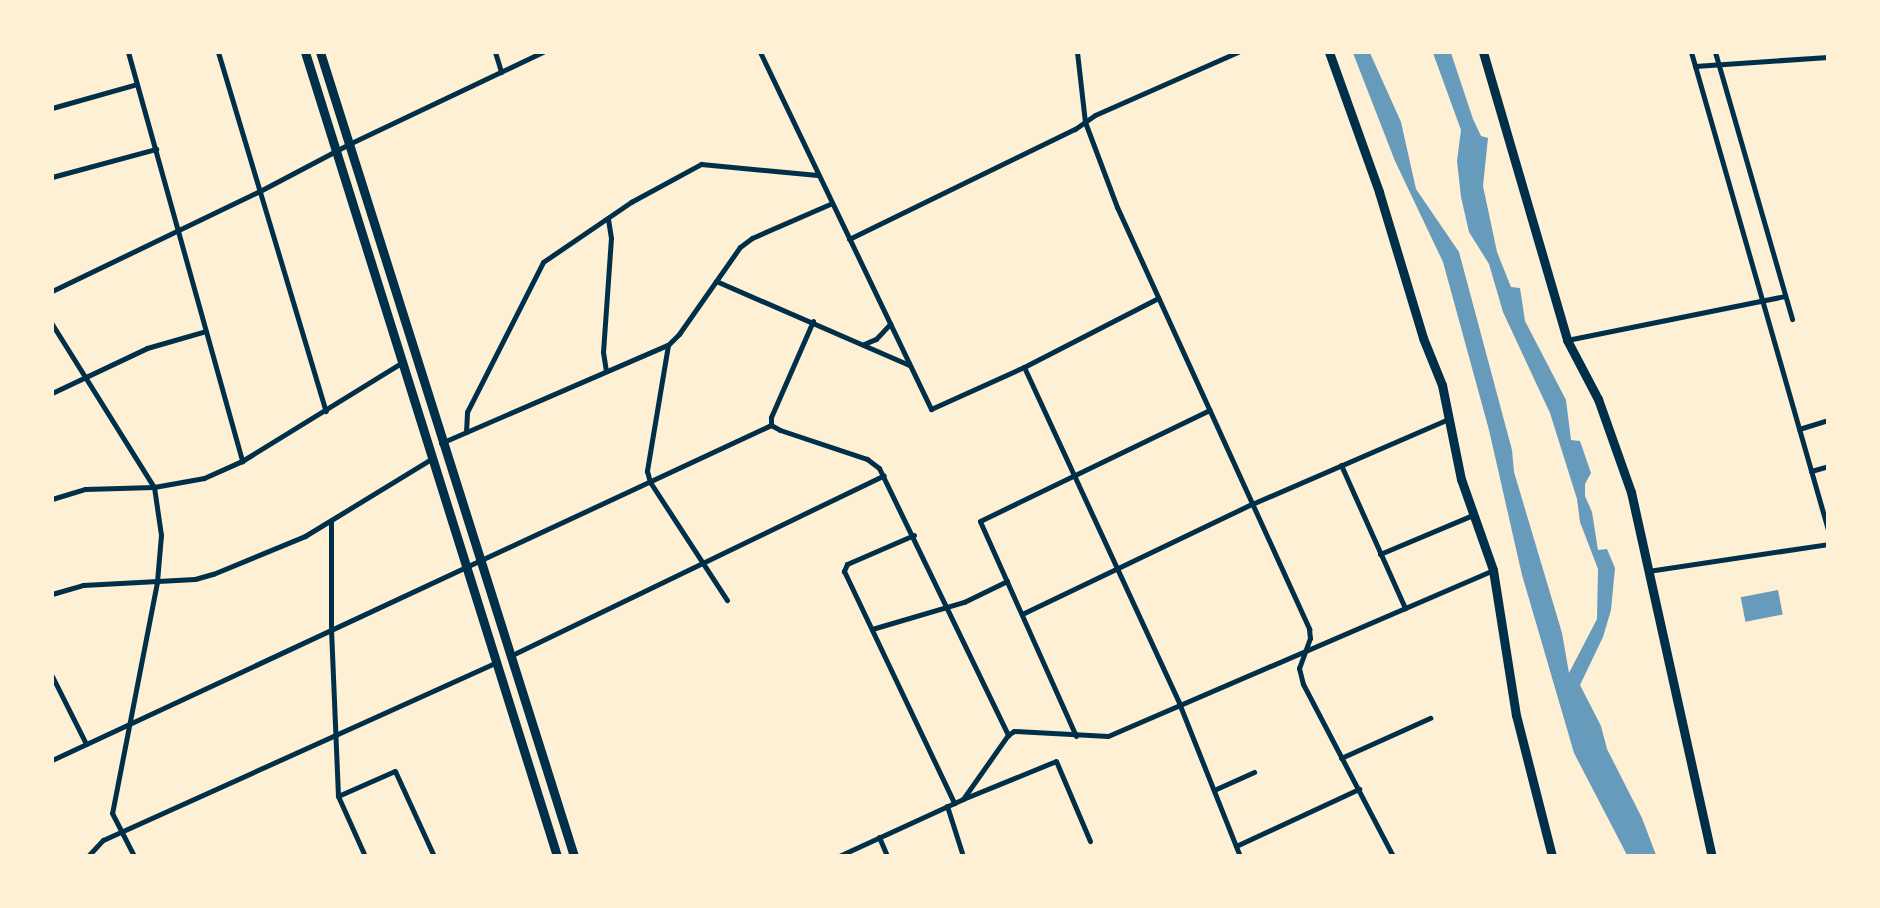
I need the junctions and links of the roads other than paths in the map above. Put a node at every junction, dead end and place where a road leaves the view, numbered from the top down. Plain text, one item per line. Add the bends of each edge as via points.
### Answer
1 (128, 52) edge
2 (218, 52) edge
3 (305, 52) edge
4 (320, 52) edge
5 (495, 52) edge
6 (543, 52) edge
7 (760, 52) edge
8 (1077, 52) edge
9 (1238, 52) edge
10 (1329, 52) edge
11 (1483, 52) edge
12 (1691, 52) edge
13 (1715, 52) edge
14 (1828, 57) edge
15 (1719, 64) junction
16 (1695, 66) junction
17 (501, 72) junction
18 (137, 83) junction
19 (52, 108) edge
20 (1085, 122) junction
21 (349, 144) junction
22 (156, 149) junction
23 (336, 153) junction
24 (817, 175) junction
25 (52, 177) edge
26 (258, 192) junction
27 (832, 203) junction
28 (608, 218) junction
29 (179, 231) junction
30 (849, 239) junction
31 (716, 281) junction
32 (52, 291) edge
33 (1785, 296) junction
34 (1158, 298) junction
35 (1761, 303) junction
36 (1792, 319) dead end
37 (813, 321) junction
38 (52, 324) edge
39 (890, 324) junction
40 (206, 331) junction
41 (1567, 340) junction
42 (864, 344) junction
43 (668, 345) junction
44 (403, 362) junction
45 (909, 365) junction
46 (1024, 367) junction
47 (606, 371) junction
48 (86, 377) junction
49 (52, 393) edge
50 (1210, 410) junction
51 (326, 411) junction
52 (1448, 419) junction
53 (1828, 420) edge
54 (771, 425) junction
55 (1799, 429) junction
56 (466, 432) junction
57 (441, 443) junction
58 (431, 459) junction
59 (242, 461) junction
60 (1341, 465) junction
61 (1828, 466) edge
62 (1811, 471) junction
63 (884, 475) junction
64 (1075, 476) junction
65 (650, 482) junction
66 (154, 487) junction
67 (52, 499) edge
68 (1252, 504) junction
69 (1473, 515) junction
70 (331, 521) junction
71 (1828, 529) edge
72 (914, 535) junction
73 (1828, 544) edge
74 (1380, 554) junction
75 (480, 558) junction
76 (706, 563) junction
77 (467, 565) junction
78 (1118, 568) junction
79 (1493, 570) junction
80 (1648, 571) junction
81 (1007, 581) junction
82 (157, 582) junction
83 (52, 594) edge
84 (727, 600) dead end
85 (948, 608) junction
86 (1405, 608) junction
87 (1022, 614) junction
88 (331, 629) junction
89 (872, 629) junction
90 (1305, 650) junction
91 (510, 656) junction
92 (498, 662) junction
93 (52, 676) edge
94 (1179, 704) junction
95 (1430, 718) dead end
96 (131, 722) junction
97 (1008, 735) junction
98 (335, 736) junction
99 (1076, 736) junction
100 (86, 744) junction
101 (1341, 758) junction
102 (52, 760) edge
103 (1254, 772) dead end
104 (1359, 789) junction
105 (1214, 790) junction
106 (338, 796) junction
107 (963, 799) junction
108 (951, 804) junction
109 (121, 832) junction
110 (879, 837) junction
111 (1090, 841) dead end
112 (1236, 846) junction
113 (1391, 855) edge
114 (88, 856) edge
115 (134, 856) edge
116 (365, 856) edge
117 (435, 856) edge
118 (557, 856) edge
119 (574, 856) edge
120 (839, 856) edge
121 (887, 856) edge
122 (963, 856) edge
123 (1240, 856) edge
124 (1552, 856) edge
125 (1712, 856) edge

1 - 18 street
2 - 26 street
3 - 23 main road
4 - 21 main road
5 - 17 street
6 - 17 street
7 - 24 street
8 - 20 street
9 - 20 street
10 - 52 main road via 1379,192 1415,317 1442,385
11 - 41 main road
12 - 16 street
13 - 15 street
14 - 15 street
15 - 16 street
15 - 33 street
16 - 35 street
17 - 21 street
18 - 19 street
18 - 22 street
20 - 30 street
20 - 34 street
21 - 23 street
21 - 57 main road
22 - 25 street
22 - 29 street
23 - 26 street
23 - 44 main road
24 - 27 street
24 - 28 street via 701,164
26 - 29 street
26 - 51 street
27 - 30 street
27 - 31 street via 747,241
28 - 47 street
28 - 56 street via 540,265 467,412
29 - 32 street
29 - 40 street
30 - 39 street
31 - 37 street
31 - 43 street
33 - 35 street
33 - 36 street
34 - 46 street
34 - 50 street
35 - 41 street
35 - 55 street
37 - 42 street
37 - 54 street
38 - 48 street
39 - 42 street
39 - 45 street
40 - 48 street via 147,348
40 - 59 street
41 - 80 main road via 1610,430 1631,492
42 - 45 street
43 - 47 street
43 - 65 street via 646,464
44 - 51 street
44 - 58 main road
45 - 46 street via 931,409
46 - 64 street
47 - 56 street
48 - 49 street
48 - 66 street
50 - 64 street
50 - 68 street
51 - 59 street
52 - 60 street
52 - 69 main road
53 - 55 street
54 - 63 street via 867,459
54 - 65 street
55 - 62 street
56 - 57 street
57 - 75 main road
58 - 70 street
58 - 77 main road
59 - 66 street via 194,481
60 - 68 street
60 - 74 street
61 - 62 street
62 - 71 street
63 - 72 street
63 - 76 street
64 - 78 street
64 - 81 street via 980,521
65 - 75 street
65 - 76 street
66 - 67 street via 85,489
66 - 82 street via 161,535
68 - 78 street
68 - 90 street via 1309,629
69 - 74 street
69 - 79 main road
70 - 82 street via 214,574
70 - 88 street
72 - 85 street
72 - 89 street via 847,564 844,571
73 - 80 street
74 - 86 street
75 - 77 street
75 - 91 main road
76 - 84 street
76 - 91 street
77 - 88 street
77 - 92 main road
78 - 87 street
78 - 94 street
79 - 86 street
79 - 124 main road via 1516,715
80 - 125 main road
81 - 85 street
81 - 87 street
82 - 83 street via 83,585
82 - 96 street
85 - 89 street
85 - 97 street
86 - 90 street
87 - 99 street
88 - 96 street
88 - 98 street
89 - 108 street
90 - 94 street
90 - 101 street via 1299,668 1303,684
91 - 119 main road
92 - 98 street
92 - 118 main road
93 - 100 street
94 - 99 street via 1108,736
94 - 105 street
95 - 101 street
96 - 100 street
96 - 109 street via 112,813
97 - 99 street via 1020,730
97 - 107 street
98 - 106 street
98 - 109 street
100 - 102 street
101 - 104 street
103 - 105 street
104 - 112 street
104 - 113 street
105 - 112 street
106 - 116 street
106 - 117 street via 395,771
107 - 108 street
107 - 111 street via 1056,761
108 - 110 street
108 - 122 street
109 - 114 street
109 - 115 street
110 - 120 street
110 - 121 street
112 - 123 street

